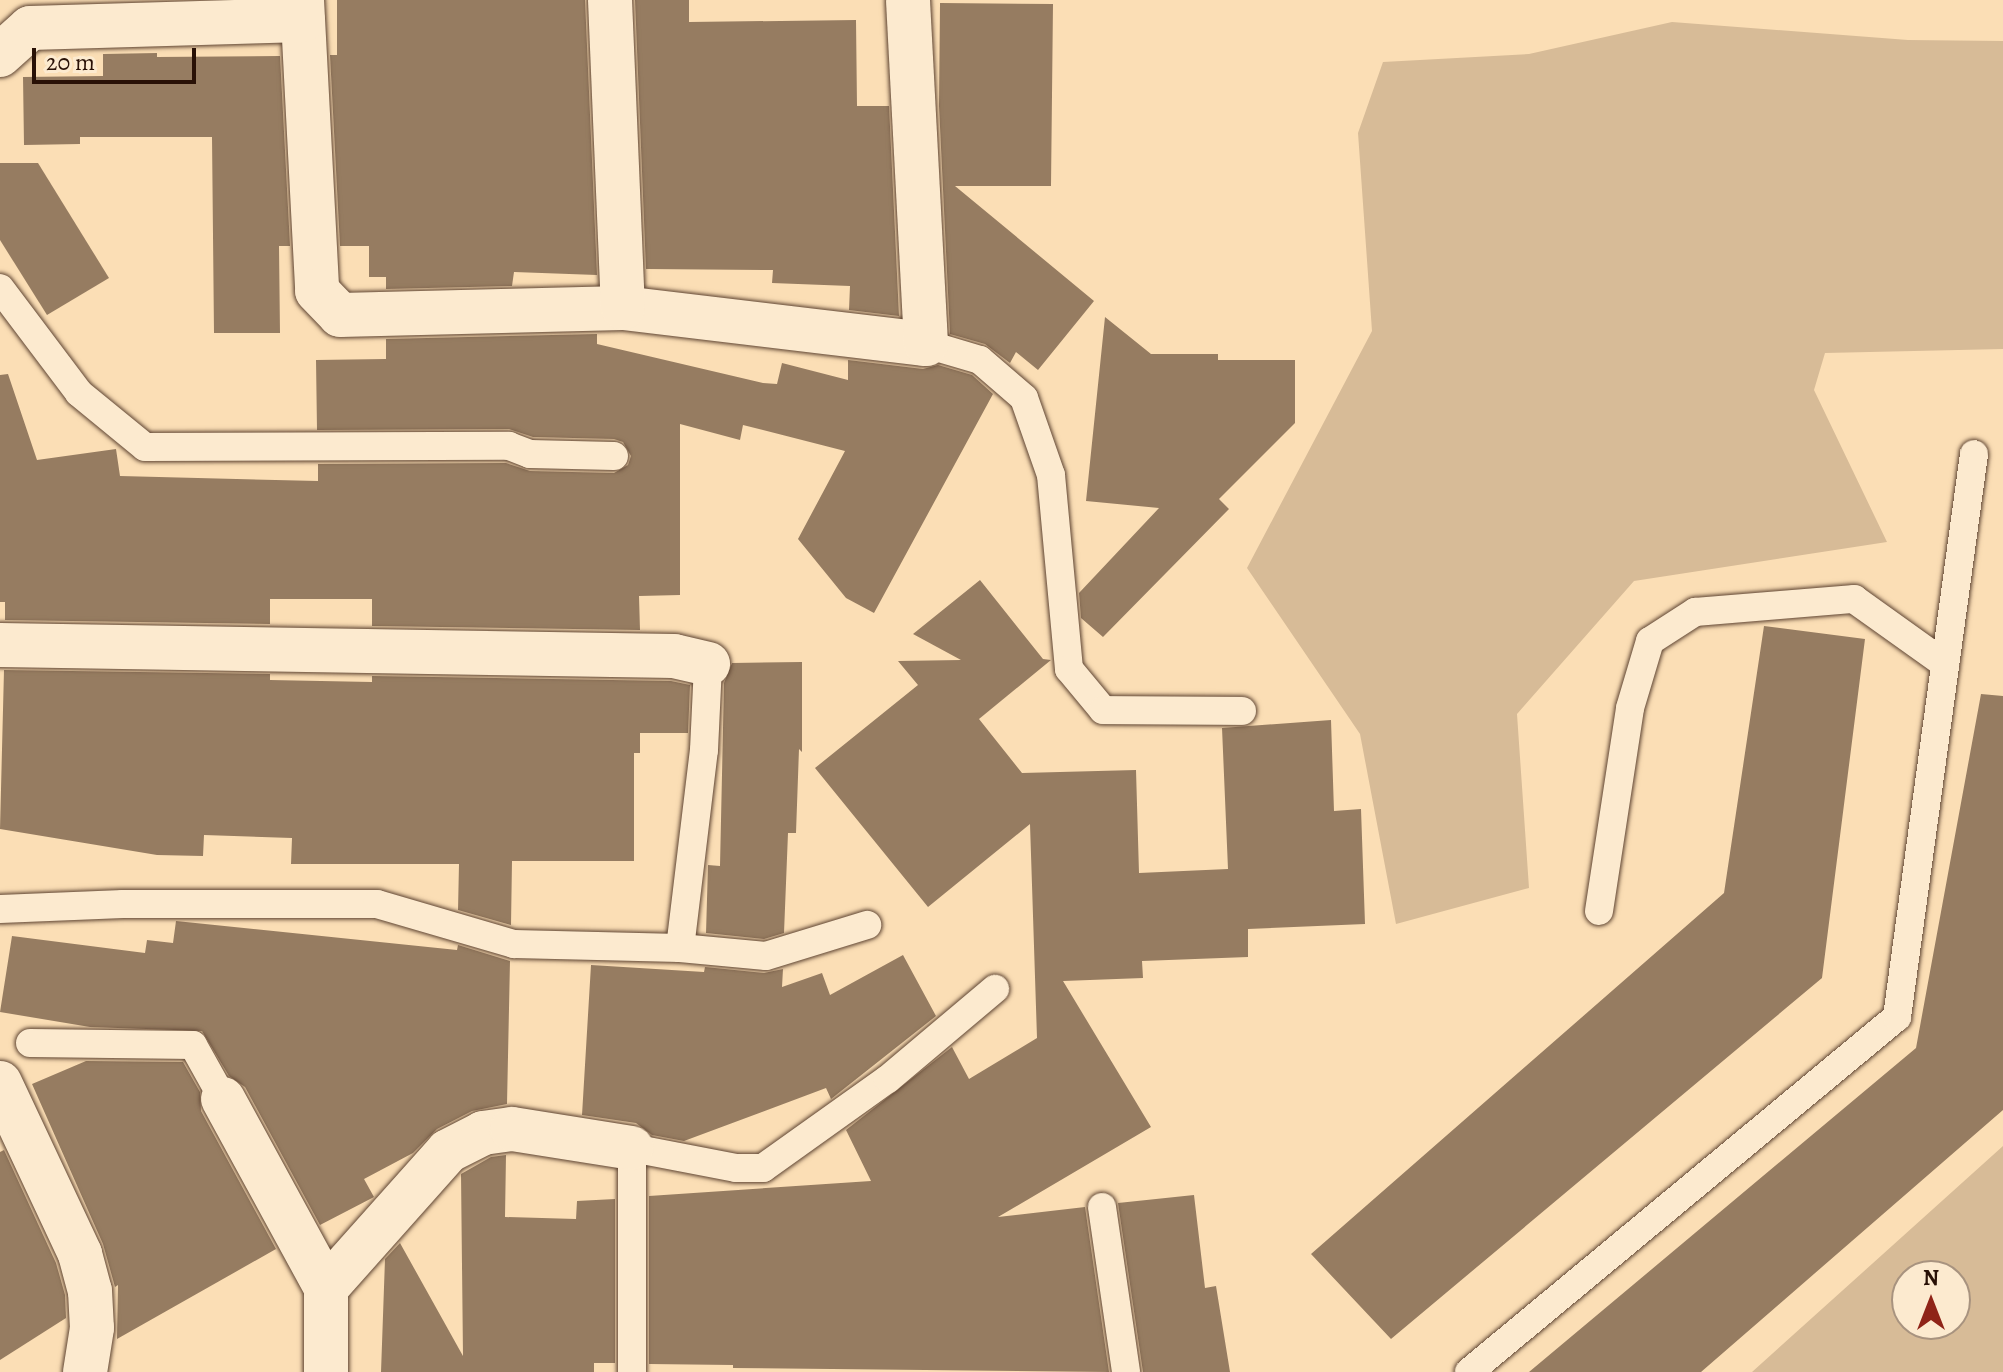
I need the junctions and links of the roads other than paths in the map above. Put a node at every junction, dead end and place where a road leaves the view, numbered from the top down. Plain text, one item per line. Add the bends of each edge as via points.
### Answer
1 (610, 0) edge
2 (908, 0) edge
3 (302, 10) edge
4 (0, 55) edge
5 (0, 288) edge
6 (623, 308) junction
7 (926, 344) junction
8 (1974, 454) dead end
9 (614, 456) dead end
10 (0, 645) edge
11 (708, 664) joint
12 (1945, 664) junction
13 (1242, 711) dead end
14 (0, 909) edge
15 (1599, 911) dead end
16 (867, 925) dead end
17 (680, 948) junction
18 (995, 989) dead end
19 (30, 1043) dead end
20 (0, 1083) edge
21 (223, 1099) joint
22 (632, 1148) junction
23 (1102, 1207) dead end
24 (326, 1288) junction
25 (85, 1372) edge
26 (326, 1372) edge
27 (632, 1372) edge
28 (1126, 1372) edge
29 (1469, 1372) edge

1 - 6 street
2 - 7 street
3 - 4 street via 30,28
3 - 6 street via 317,291 340,315
5 - 9 lane via 79,393 145,447 509,446 530,454
6 - 7 street
7 - 13 lane via 980,360 1024,398 1051,475 1069,669 1103,710
8 - 12 lane
10 - 11 street via 674,656
11 - 17 lane via 703,764
12 - 15 lane via 1854,599 1695,612 1650,641 1630,708
12 - 29 lane via 1897,1017
14 - 17 lane via 377,904 514,944
16 - 17 lane via 766,956
18 - 22 lane via 888,1079 763,1168 736,1168
19 - 21 lane via 193,1045
20 - 25 street via 83,1266 92,1328
21 - 24 street
22 - 24 street via 512,1129 483,1133 448,1151
22 - 27 lane
23 - 28 lane
24 - 26 street

